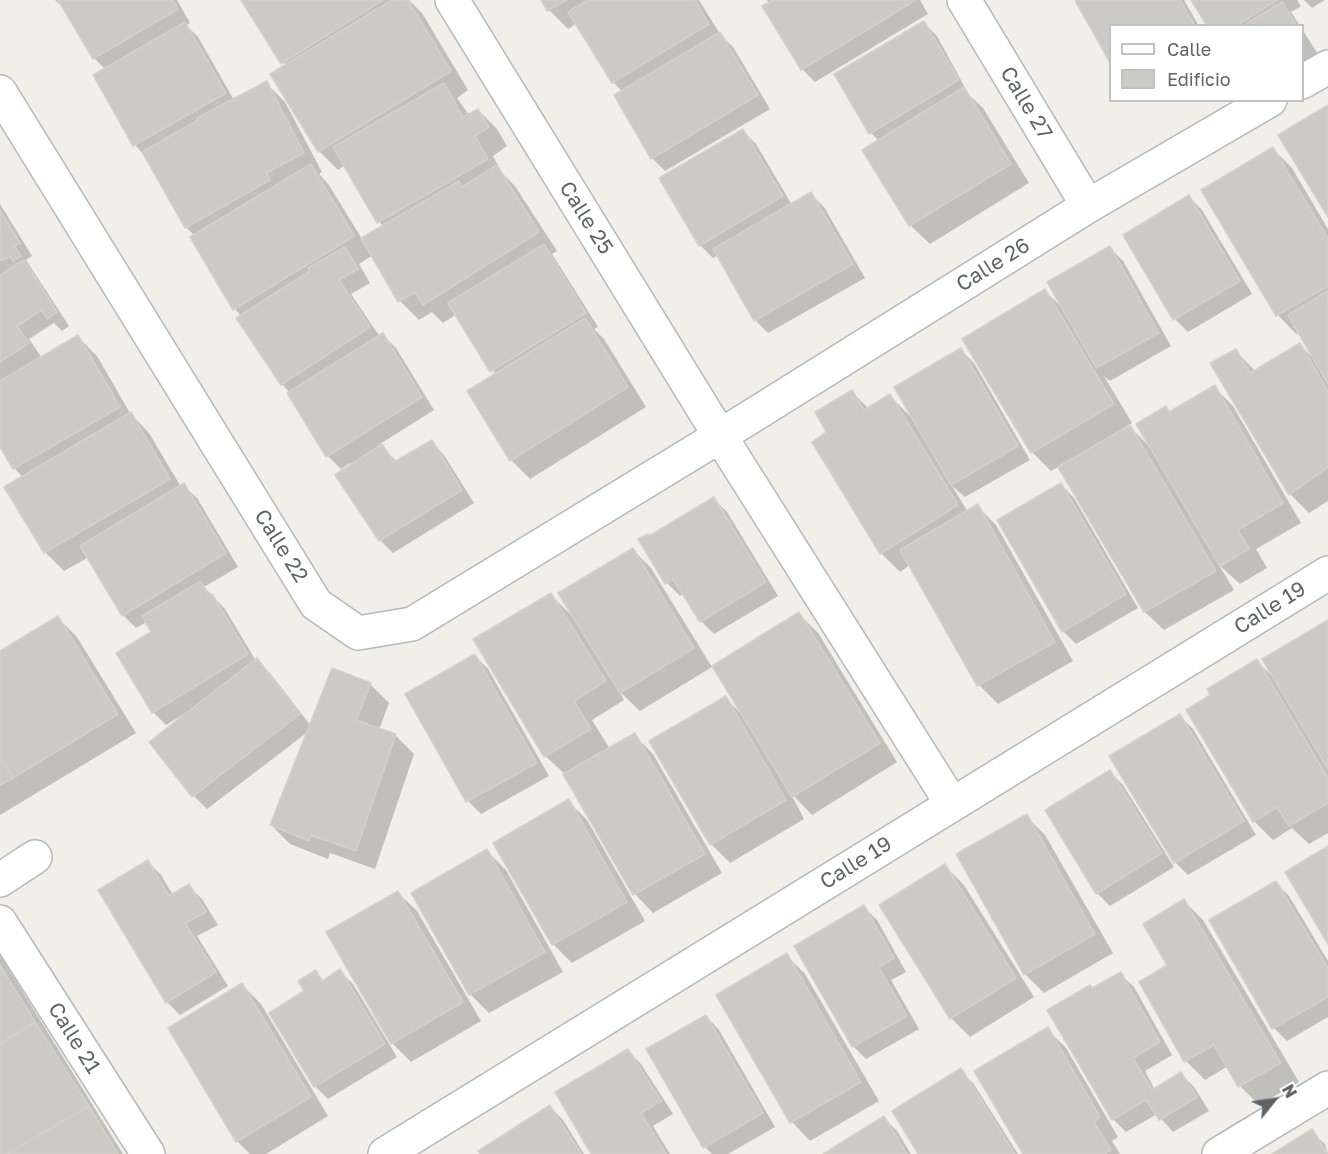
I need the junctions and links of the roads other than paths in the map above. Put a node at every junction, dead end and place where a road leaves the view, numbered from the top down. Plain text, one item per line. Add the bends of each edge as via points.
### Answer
1 (452, 0) edge
2 (964, 0) edge
3 (1328, 67) edge
4 (1304, 80) edge
5 (0, 92) edge
6 (1267, 102) edge
7 (1088, 206) junction
8 (720, 436) junction
9 (1328, 573) edge
10 (952, 804) junction
11 (35, 857) dead end
12 (0, 880) edge
13 (0, 922) edge
14 (1328, 1088) edge
15 (147, 1154) edge
16 (385, 1154) edge
17 (1219, 1154) edge

1 - 8 street, Calle 25
2 - 7 street, Calle 27
3 - 4 street
5 - 8 street, Calle 22 via 316,604 358,633 412,624
6 - 7 street, Calle 26
7 - 8 street, Calle 26
8 - 10 street, Calle 25
9 - 10 street, Calle 19
10 - 16 street, Calle 19
11 - 12 street
13 - 15 street, Calle 21
14 - 17 street

